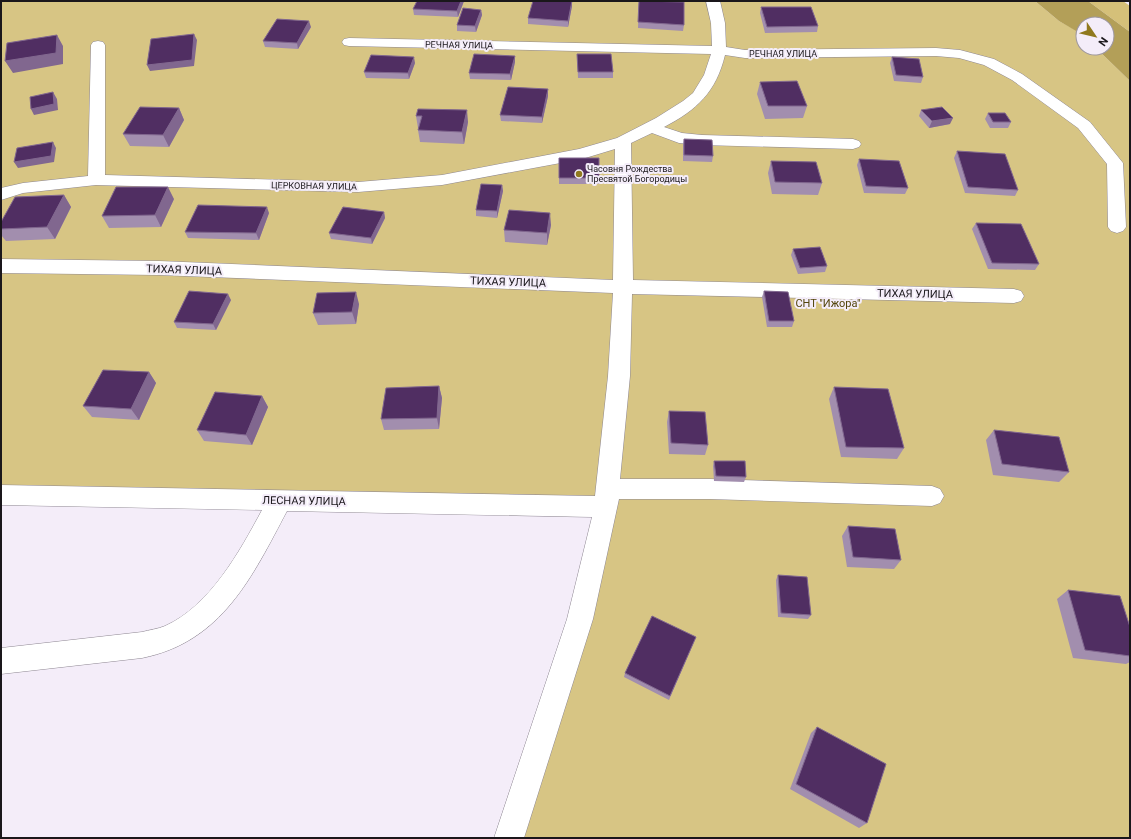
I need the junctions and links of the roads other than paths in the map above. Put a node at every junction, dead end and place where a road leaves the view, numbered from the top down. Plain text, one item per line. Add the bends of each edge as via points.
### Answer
1 (713, 1) edge
2 (349, 42) dead end
3 (98, 45) dead end
4 (720, 50) junction
5 (650, 127) junction
6 (623, 141) junction
7 (853, 144) dead end
8 (96, 180) junction
9 (1, 194) edge
10 (1117, 227) dead end
11 (1, 266) edge
12 (623, 287) junction
13 (1014, 296) dead end
14 (1, 495) edge
15 (932, 496) dead end
16 (607, 498) junction
17 (280, 501) junction
18 (1, 661) edge
19 (509, 838) edge

1 - 4 street via 720,32
2 - 4 street, РЕЧНАЯ УЛИЦА
3 - 8 street
4 - 5 street, ЦЕРКОВНАЯ УЛИЦА via 710,78 698,97
4 - 10 street, РЕЧНАЯ УЛИЦА via 752,54 936,52 960,54 989,62 1017,77 1084,125 1115,163
5 - 6 street, ЦЕРКОВНАЯ УЛИЦА
5 - 7 street via 679,138 702,140
6 - 8 street, ЦЕРКОВНАЯ УЛИЦА via 582,154 517,168 442,180 358,187
6 - 12 street
8 - 9 street, ЦЕРКОВНАЯ УЛИЦА via 23,188
11 - 12 street, ТИХАЯ УЛИЦА via 159,268
12 - 13 street, ТИХАЯ УЛИЦА
12 - 16 street via 619,376
14 - 17 street, ЛЕСНАЯ УЛИЦА
15 - 16 street, ЛЕСНАЯ УЛИЦА via 710,488
16 - 17 street, ЛЕСНАЯ УЛИЦА
16 - 19 street via 580,619
17 - 18 street via 252,555 231,584 209,611 179,633 150,644

